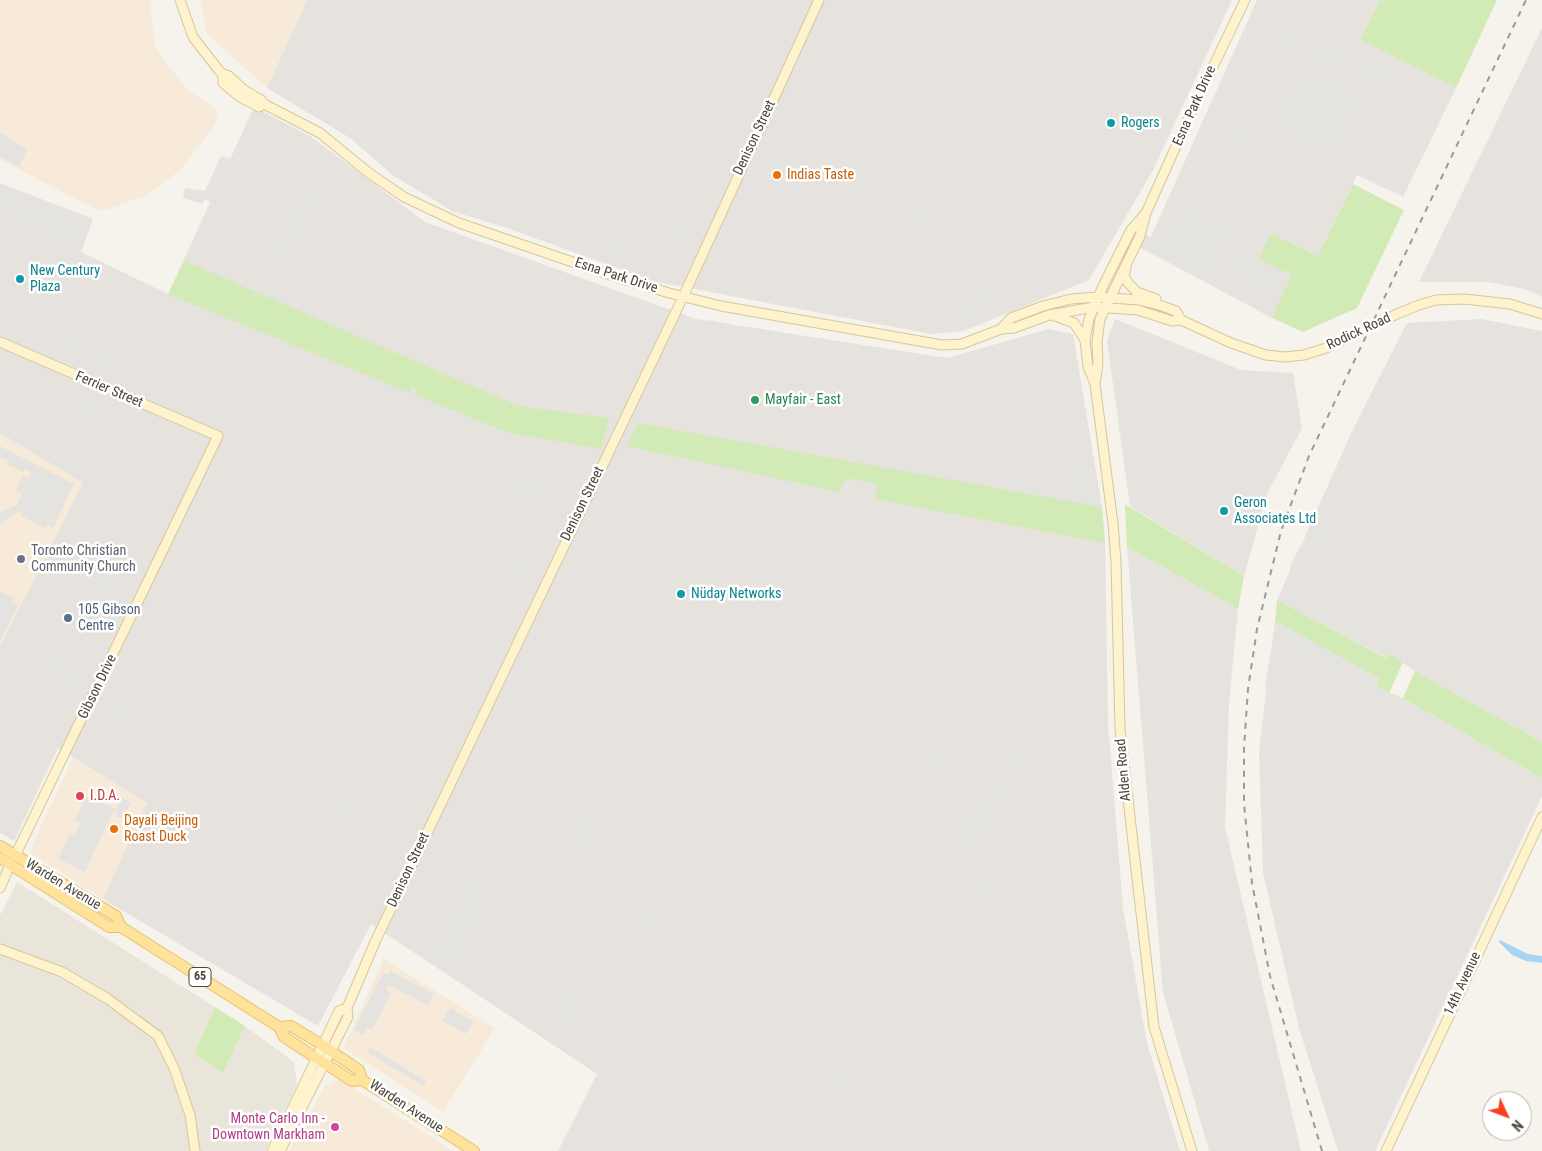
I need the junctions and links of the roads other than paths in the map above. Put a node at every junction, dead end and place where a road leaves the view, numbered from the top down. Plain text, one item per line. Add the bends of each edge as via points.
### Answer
1 (180, 0) edge
2 (818, 0) edge
3 (1245, 0) edge
4 (1146, 213) junction
5 (1127, 263) junction
6 (683, 296) junction
7 (1098, 297) junction
8 (1108, 302) junction
9 (1094, 306) junction
10 (1176, 311) junction
11 (1542, 314) edge
12 (1049, 315) junction
13 (1180, 320) junction
14 (1001, 329) junction
15 (1085, 340) junction
16 (0, 342) edge
17 (1095, 384) junction
18 (218, 436) joint
19 (1542, 817) edge
20 (0, 846) edge
21 (0, 858) edge
22 (13, 861) junction
23 (0, 888) edge
24 (0, 949) edge
25 (279, 1027) junction
26 (326, 1048) junction
27 (320, 1060) junction
28 (362, 1080) junction
29 (195, 1151) edge
30 (272, 1151) edge
31 (280, 1151) edge
32 (474, 1151) edge
33 (1192, 1151) edge
34 (1386, 1151) edge

1 - 6 street, Esna Park Drive via 193,37 223,76 229,76 264,104 320,133 391,188 431,211 488,233
2 - 6 street, Denison Street
3 - 4 street, Esna Park Drive
4 - 5 street, Esna Park Drive via 1140,236
4 - 7 street, Esna Park Drive via 1131,230
5 - 8 street, Esna Park Drive
5 - 10 street via 1124,276 1137,292
6 - 14 street, Esna Park Drive via 804,322 942,345 962,344
6 - 26 street, Denison Street via 414,859 347,1008 348,1017
7 - 8 street, Esna Park Drive
7 - 9 street, Alden Road
7 - 14 street, Esna Park Drive via 1070,299 1044,306 1011,318
8 - 9 street, Esna Park Drive
8 - 10 street via 1138,300
8 - 13 street, Rodick Road via 1172,321
8 - 17 street, Alden Road via 1100,319
9 - 12 street, Esna Park Drive
9 - 15 street, Alden Road
10 - 13 street
11 - 13 street, Rodick Road, bridge via 1510,304 1464,299 1436,300 1397,314 1317,352 1285,357 1250,351
12 - 14 street, Esna Park Drive via 1014,328
12 - 15 street via 1074,323
15 - 17 street, Alden Road via 1088,367
16 - 18 street, Ferrier Street
17 - 33 street, Alden Road via 1114,532 1120,729 1142,936 1154,1027
18 - 22 street, Gibson Drive
19 - 34 street, 14th Avenue
20 - 22 main road, Warden Avenue / 65
21 - 22 main road, Warden Avenue / 65
22 - 23 street, Gibson Drive
22 - 25 main road, Warden Avenue / 65 via 109,928 121,927
24 - 29 street via 62,972 108,998 158,1036 174,1068 187,1106
25 - 26 main road, Warden Avenue / 65 via 291,1026
25 - 27 main road, Warden Avenue / 65 via 284,1037
26 - 27 street, Denison Street
26 - 28 main road, Warden Avenue / 65 via 359,1070
27 - 28 main road, Warden Avenue / 65 via 352,1081
27 - 30 street, Denison Street
27 - 31 street, Denison Street
28 - 32 main road, Warden Avenue / 65

